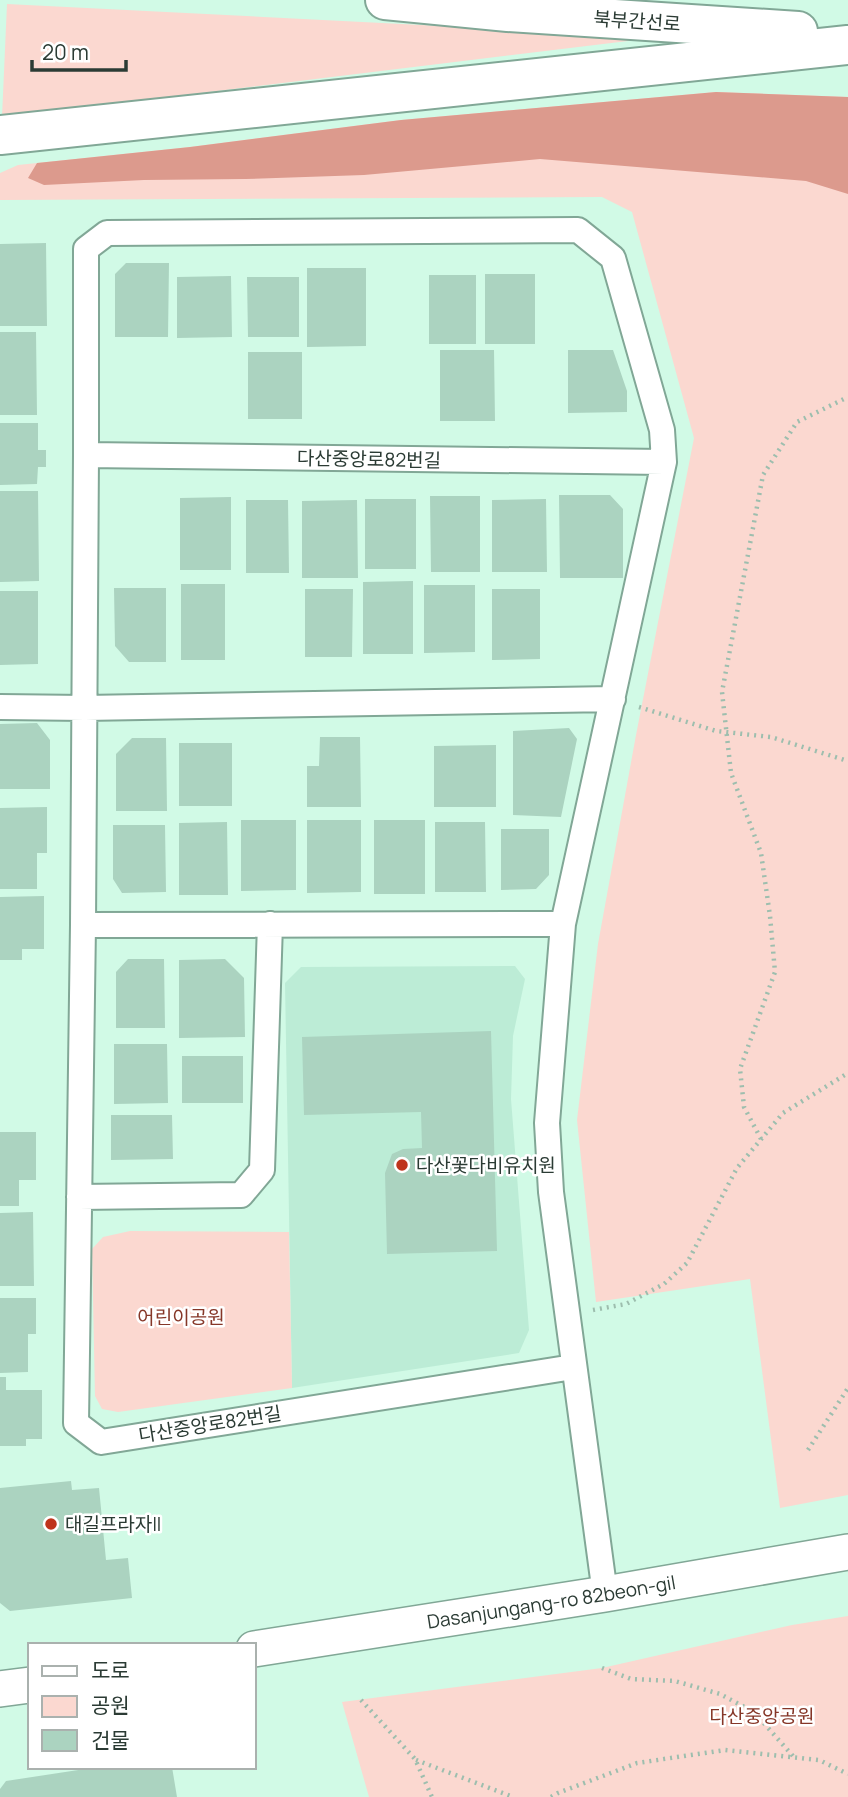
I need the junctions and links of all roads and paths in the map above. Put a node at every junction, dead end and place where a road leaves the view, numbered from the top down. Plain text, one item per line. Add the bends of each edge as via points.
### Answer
1 (385, 0) edge
2 (848, 34) edge
3 (848, 45) edge
4 (0, 135) edge
5 (848, 397) edge
6 (86, 455) junction
7 (664, 462) junction
8 (613, 699) junction
9 (0, 707) edge
10 (85, 708) junction
11 (726, 733) junction
12 (848, 761) edge
13 (270, 924) junction
14 (563, 924) junction
15 (83, 925) junction
16 (848, 1073) edge
17 (761, 1139) junction
18 (79, 1197) junction
19 (567, 1314) junction
20 (573, 1367) junction
21 (847, 1390) edge
22 (808, 1450) dead end
23 (848, 1552) edge
24 (604, 1594) junction
25 (256, 1649) edge
26 (602, 1668) dead end
27 (28, 1685) edge
28 (0, 1689) edge
29 (361, 1700) dead end
30 (793, 1756) junction
31 (415, 1759) junction
32 (848, 1766) edge
33 (839, 1770) junction
34 (848, 1774) edge
35 (432, 1797) edge
36 (513, 1797) edge
37 (551, 1797) edge

1 - 2 highway, 북부간선로
3 - 4 highway
5 - 11 path via 797,422 762,475 722,692
6 - 7 street, 다산중앙로82번길
6 - 7 street via 86,250 107,233 578,230 613,258 662,430
6 - 10 street, 다산중앙로82번길
7 - 8 street
8 - 10 street
8 - 11 path
8 - 14 street
9 - 10 street
10 - 15 street, 다산중앙로82번길
11 - 12 path via 771,737
11 - 17 path via 731,773 761,853 775,972 740,1069 744,1107
13 - 14 street
13 - 15 street
13 - 18 street via 262,1170 241,1195
14 - 19 street via 547,1123
15 - 18 street, 다산중앙로82번길
16 - 17 path via 783,1113
17 - 19 path via 737,1168 687,1263 664,1283 626,1304
18 - 20 street, 다산중앙로82번길 via 76,1423 101,1441
19 - 20 street
20 - 24 street
21 - 22 path
23 - 24 street, Dasanjungang-ro 82beon-gil
24 - 25 street, Dasanjungang-ro 82beon-gil
26 - 30 path via 631,1679 675,1681 720,1694 754,1712
27 - 28 street
29 - 31 path
30 - 33 path via 819,1760
30 - 37 path via 725,1750 637,1763
31 - 35 path
31 - 36 path
32 - 33 path
33 - 34 path

